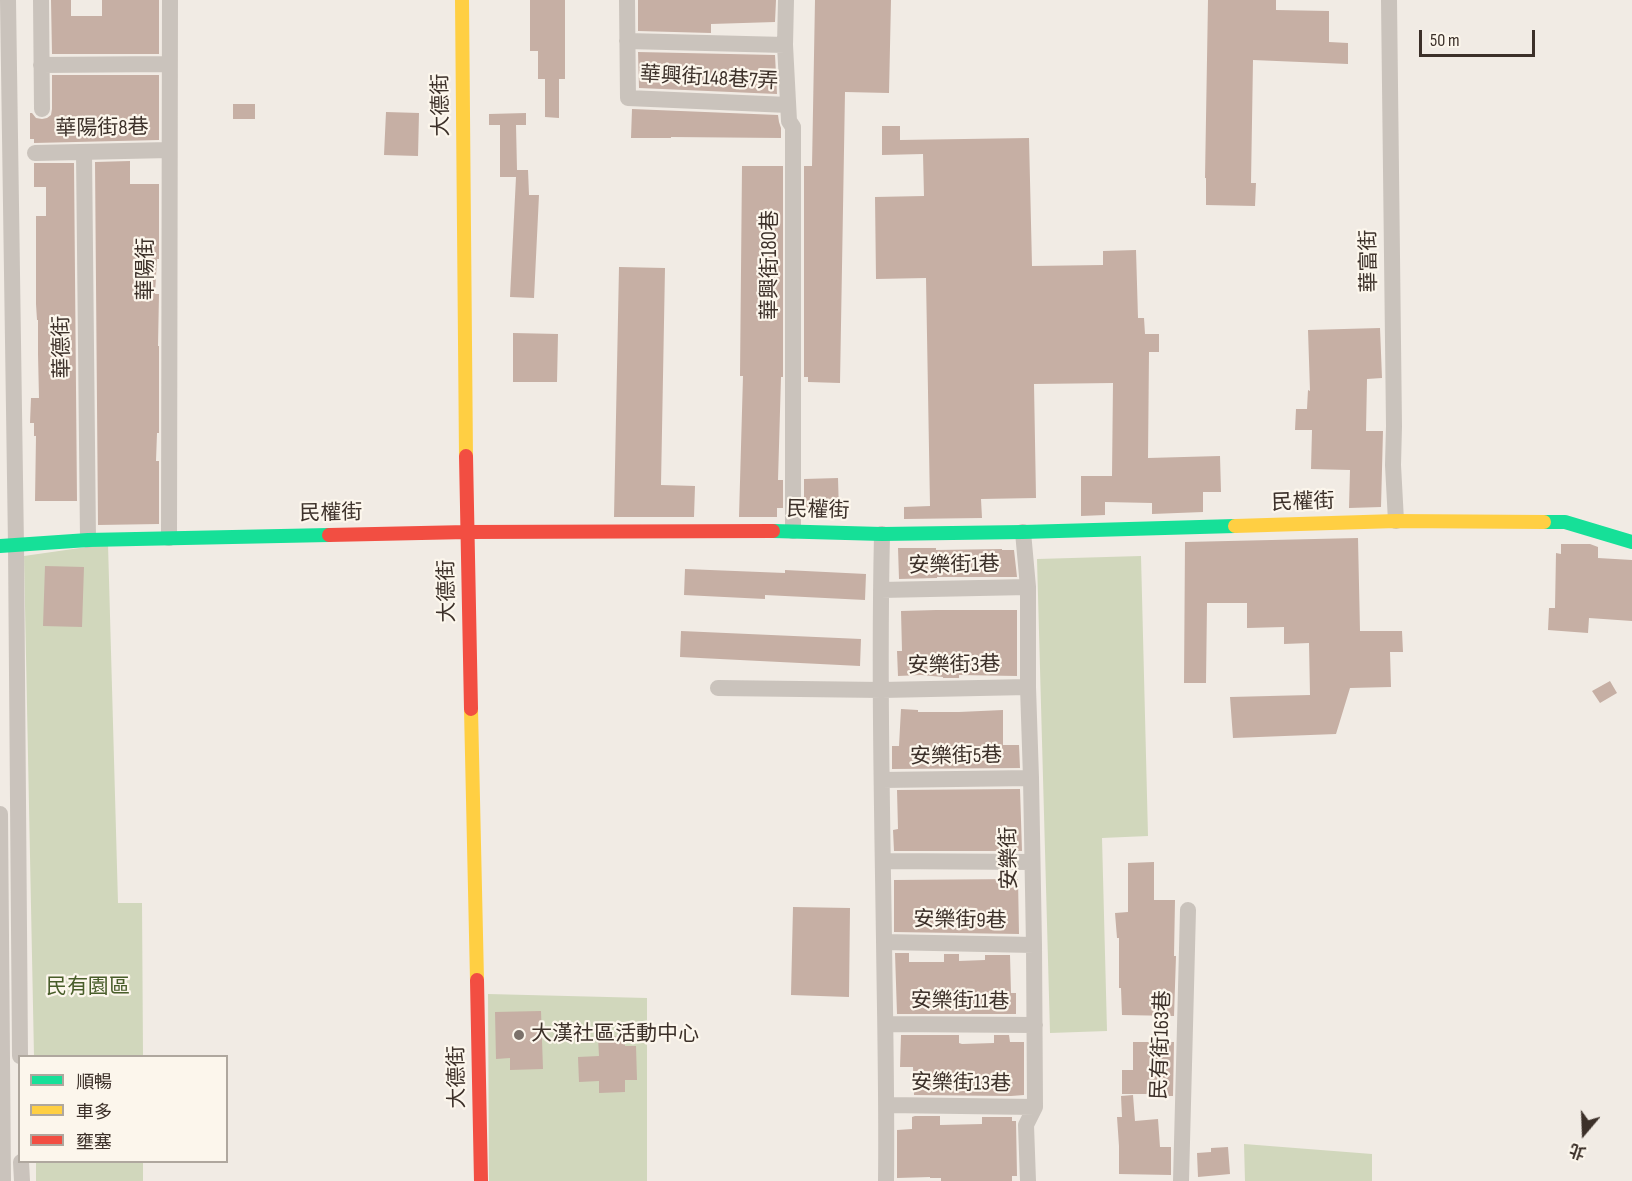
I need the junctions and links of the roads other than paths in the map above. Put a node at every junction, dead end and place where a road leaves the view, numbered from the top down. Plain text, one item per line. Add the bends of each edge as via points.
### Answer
1 (8, 0) edge
2 (41, 0) edge
3 (170, 0) edge
4 (462, 0) edge
5 (627, 0) edge
6 (786, 0) edge
7 (1389, 0) edge
8 (627, 41) junction
9 (785, 45) junction
10 (169, 64) junction
11 (41, 65) junction
12 (788, 105) junction
13 (42, 109) dead end
14 (169, 150) junction
15 (84, 152) junction
16 (35, 153) dead end
17 (1396, 521) junction
18 (793, 531) junction
19 (467, 532) junction
20 (1023, 532) junction
21 (882, 534) junction
22 (169, 538) junction
23 (88, 540) junction
24 (1632, 542) edge
25 (8, 546) edge
26 (1028, 588) junction
27 (881, 590) junction
28 (1028, 687) junction
29 (718, 688) dead end
30 (882, 690) junction
31 (1031, 778) junction
32 (882, 780) junction
33 (0, 814) edge
34 (883, 861) junction
35 (1032, 862) junction
36 (1188, 910) dead end
37 (884, 942) junction
38 (1034, 945) junction
39 (886, 1024) junction
40 (1035, 1025) junction
41 (20, 1055) edge
42 (887, 1105) junction
43 (1035, 1107) junction
44 (21, 1163) edge
45 (3, 1181) edge
46 (22, 1181) edge
47 (481, 1181) edge
48 (886, 1181) edge
49 (1028, 1181) edge
50 (1180, 1181) edge

1 - 25 street
2 - 11 street
3 - 10 street, 華陽街
4 - 19 street, 大德街
5 - 8 street
6 - 9 street, 華興街180巷
7 - 17 street, 華富街
8 - 9 street
8 - 12 street, 華興街148巷7弄 via 628,98
9 - 12 street, 華興街180巷
10 - 11 street
10 - 14 street, 華陽街
11 - 13 street
12 - 18 street, 華興街180巷 via 789,122 794,127
14 - 15 street, 華陽街8巷
14 - 22 street, 華陽街
15 - 16 street, 華陽街8巷
15 - 23 street, 華德街
17 - 20 street, 民權街
17 - 24 street, 民權街 via 1565,522
18 - 19 street, 民權街
18 - 21 street, 民權街
19 - 22 street, 民權街
19 - 47 street, 大德街
20 - 21 street, 民權街
20 - 26 street, 安樂街
21 - 27 street
22 - 23 street, 民權街
23 - 25 street, 民權街
25 - 41 street
26 - 27 street, 安樂街1巷
26 - 28 street, 安樂街
27 - 30 street
28 - 30 street, 安樂街3巷
28 - 31 street, 安樂街
29 - 30 street, 安樂街3巷
30 - 32 street
31 - 32 street, 安樂街5巷
31 - 35 street, 安樂街
32 - 34 street
33 - 45 street
34 - 35 street
34 - 37 street
35 - 38 street, 安樂街
36 - 50 street, 民有街163巷
37 - 38 street, 安樂街9巷
37 - 39 street
38 - 40 street, 安樂街
39 - 40 street, 安樂街11巷
39 - 42 street
40 - 43 street, 安樂街
42 - 43 street, 安樂街13巷
42 - 48 street
43 - 49 street, 安樂街 via 1026,1125
44 - 46 street

